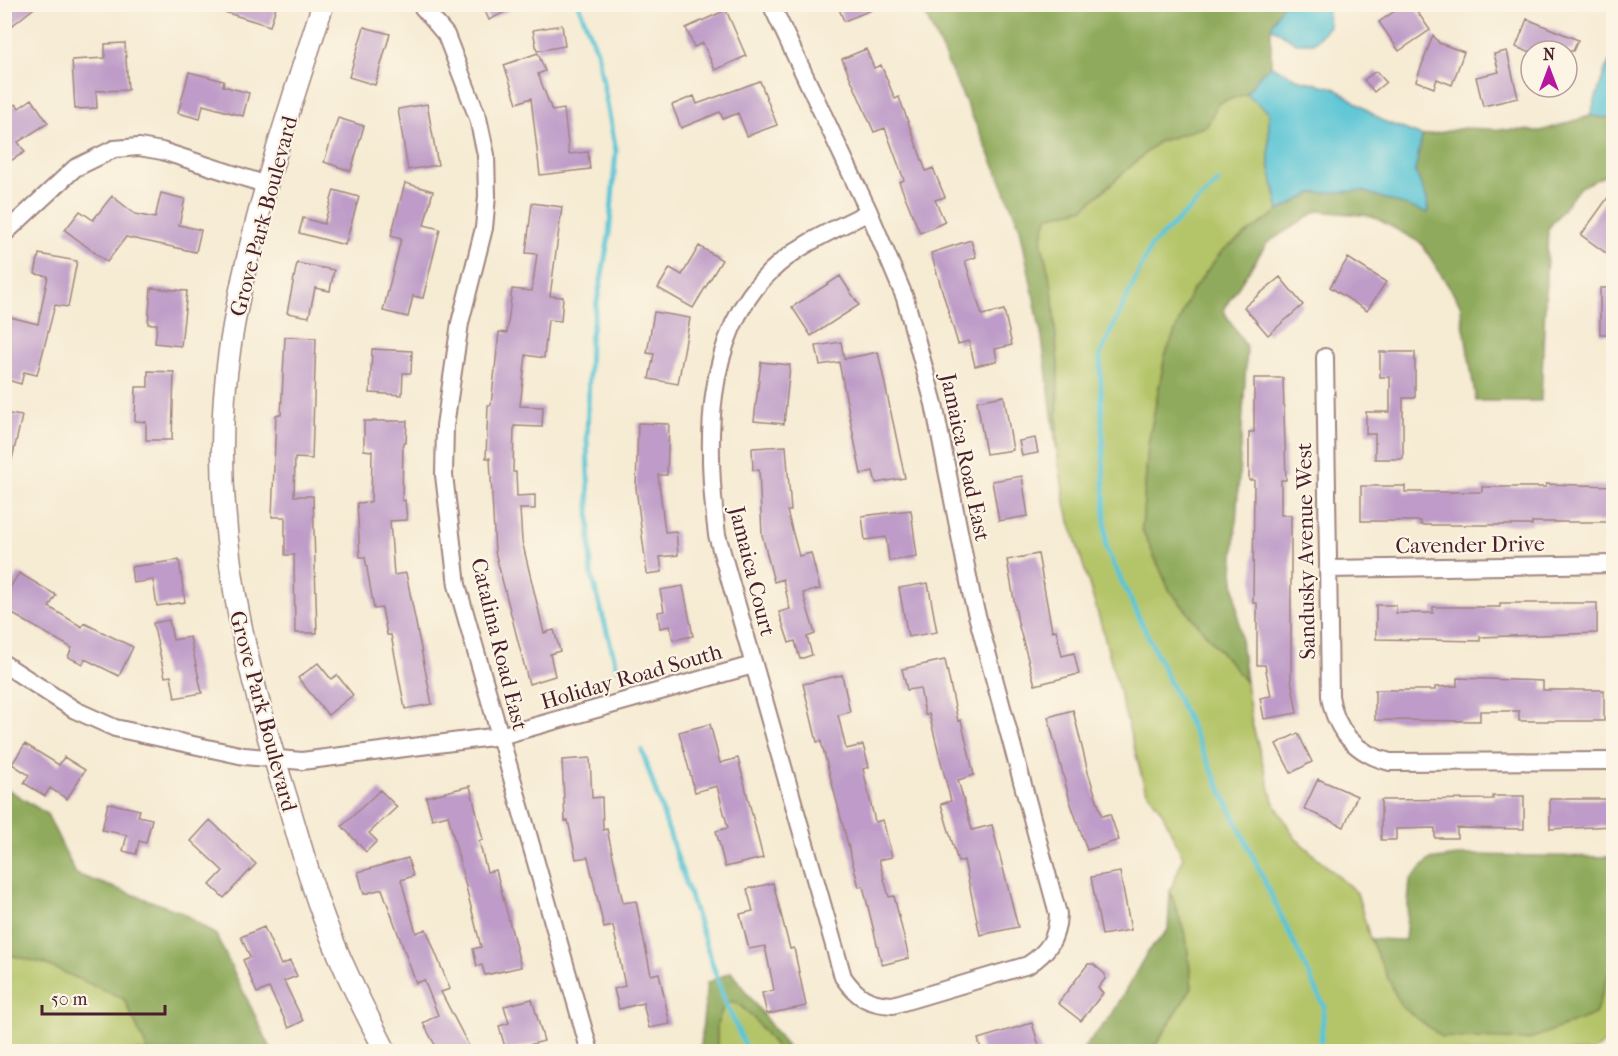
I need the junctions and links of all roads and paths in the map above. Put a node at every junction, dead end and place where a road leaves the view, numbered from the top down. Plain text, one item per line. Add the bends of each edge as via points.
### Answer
1 (323, 4) edge
2 (420, 4) edge
3 (771, 4) edge
4 (267, 184) junction
5 (869, 212) junction
6 (4, 234) edge
7 (1325, 357) dead end
8 (1614, 564) edge
9 (1328, 569) junction
10 (4, 664) edge
11 (753, 665) junction
12 (500, 736) junction
13 (274, 758) junction
14 (1614, 761) edge
15 (856, 995) joint
16 (386, 1052) edge
17 (590, 1052) edge

1 - 4 street, Grove Park Boulevard
2 - 12 street, Catalina Road East via 446,35 478,118 486,155 484,228 449,384 444,475 458,585
3 - 5 street, Jamaica Road East
4 - 6 street via 162,151 139,147 114,150 75,168
4 - 13 street, Grove Park Boulevard via 244,270 230,348 223,444 225,524 233,596
5 - 11 street, Jamaica Court via 801,247 771,271 748,296 722,359 713,404 711,491 717,536
5 - 15 street, Jamaica Road East via 905,297 918,340 972,597 1058,914 1055,939 1042,956 1028,965 893,1005 874,1004
7 - 9 street, Sandusky Avenue West
8 - 9 street, Cavender Drive
9 - 14 street, Sandusky Avenue West via 1330,696 1338,725 1363,752 1390,762
10 - 13 street, Holiday Road South via 75,710 115,729 244,756
11 - 12 street, Holiday Road South
11 - 15 street, Jamaica Court via 843,977
12 - 13 street, Holiday Road South via 302,761
12 - 17 street, Catalina Road East
13 - 16 street, Grove Park Boulevard via 319,905

